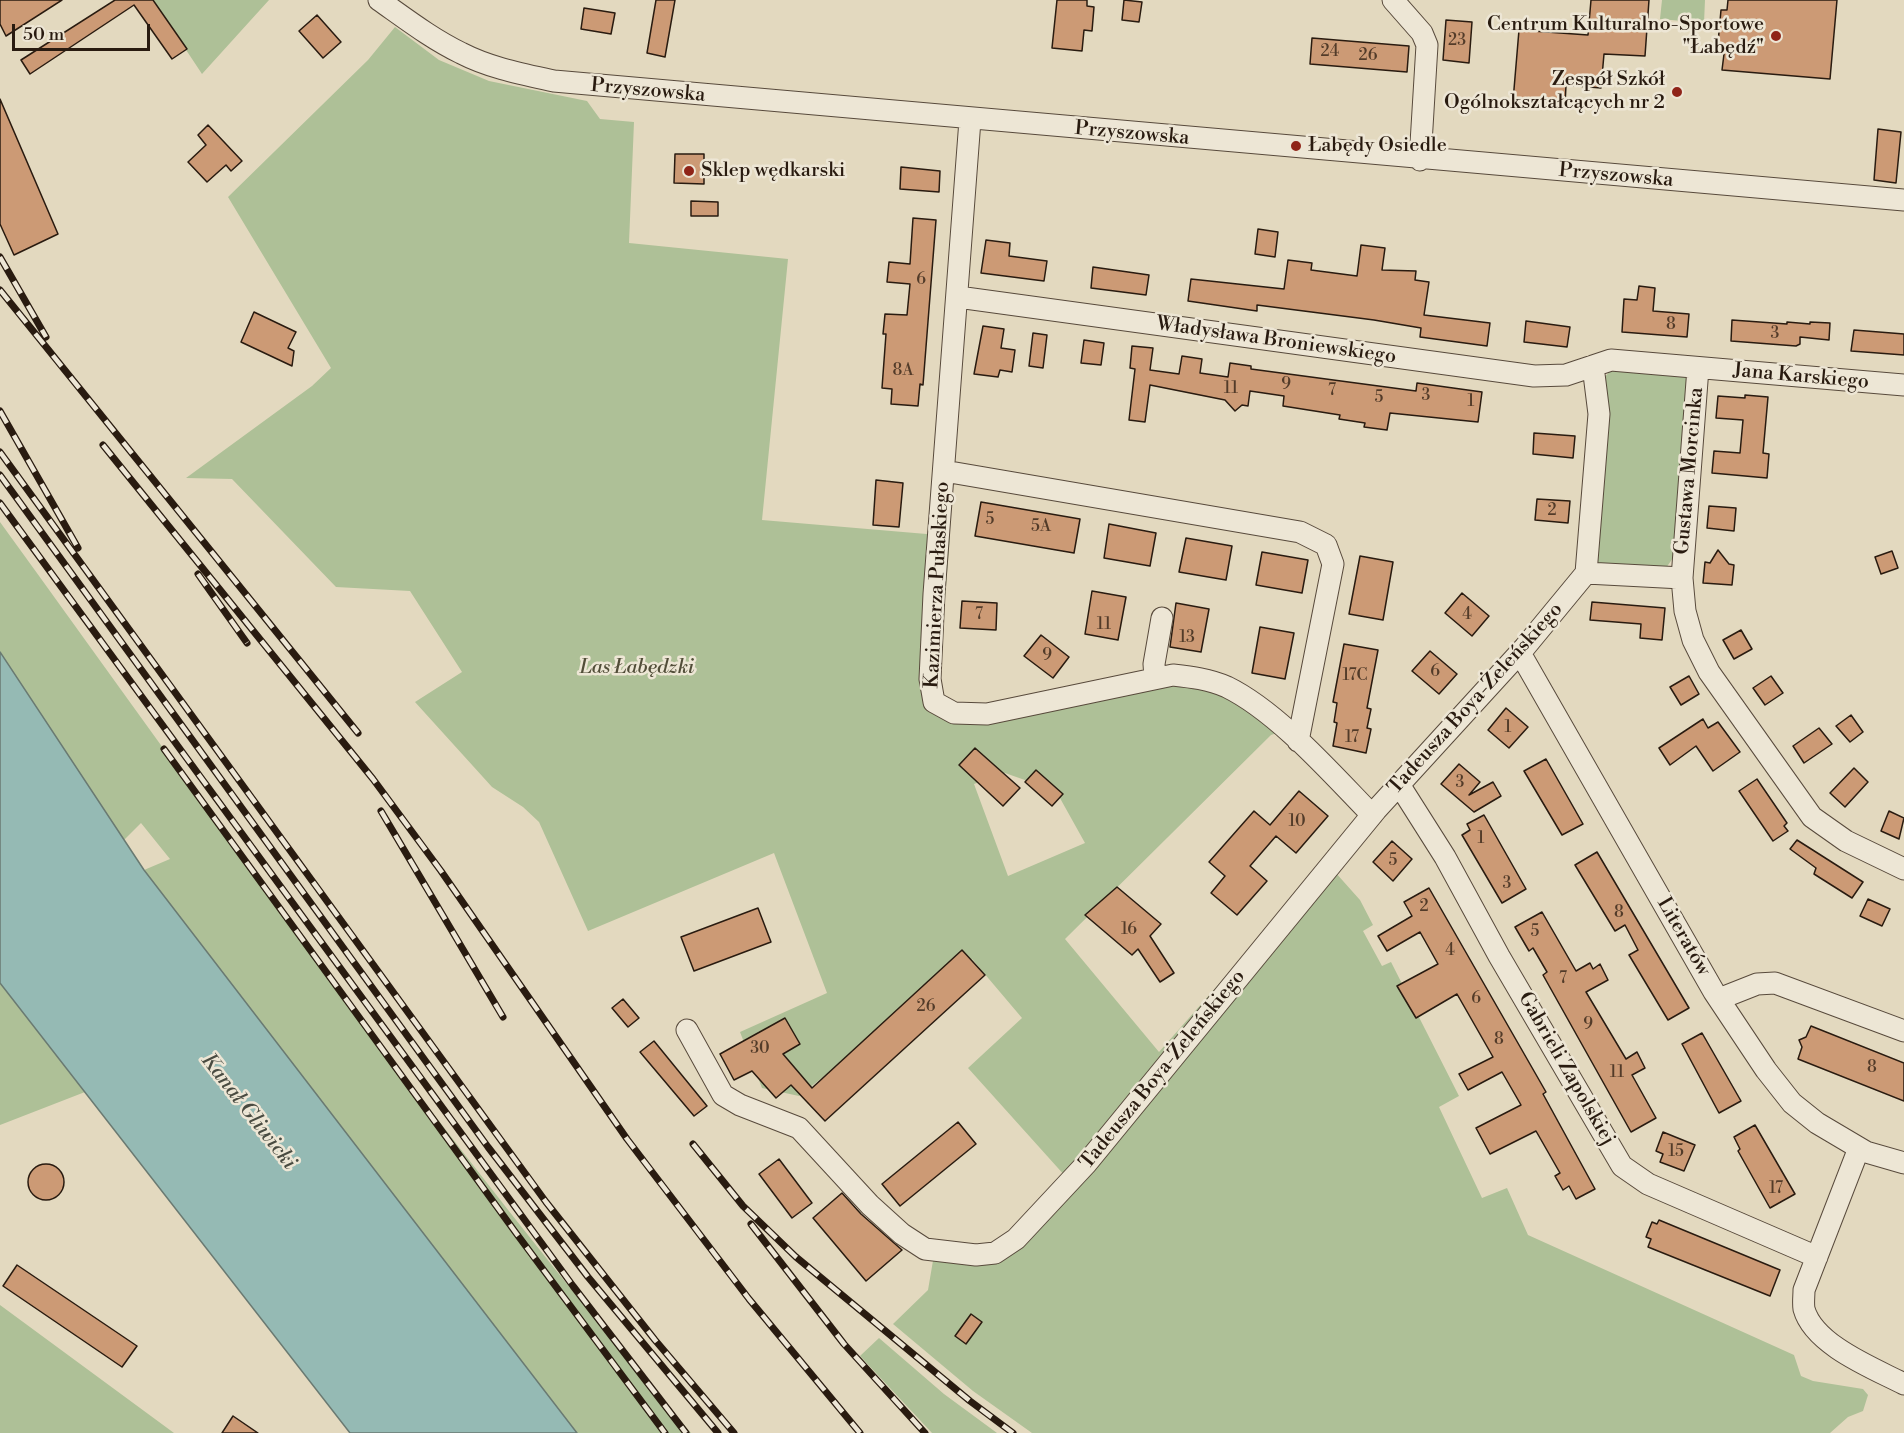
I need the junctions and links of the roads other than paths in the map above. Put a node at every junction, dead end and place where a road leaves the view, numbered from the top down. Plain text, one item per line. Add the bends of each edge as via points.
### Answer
1 (379, 0) edge
2 (1393, 0) edge
3 (970, 120) junction
4 (1420, 160) junction
5 (1904, 200) edge
6 (958, 297) junction
7 (1593, 366) junction
8 (1698, 368) junction
9 (1904, 385) edge
10 (944, 471) junction
11 (1586, 573) junction
12 (1682, 578) junction
13 (1162, 618) dead end
14 (1520, 653) junction
15 (1155, 678) junction
16 (1298, 741) junction
17 (1400, 786) junction
18 (1372, 815) junction
19 (1904, 869) edge
20 (1719, 999) junction
21 (687, 1030) dead end
22 (1904, 1031) edge
23 (1858, 1148) junction
24 (1904, 1163) edge
25 (1817, 1257) junction
26 (1904, 1384) edge

1 - 3 street, Przyszowska via 462,54 509,71 554,81
2 - 4 street via 1422,33 1427,45
3 - 4 street, Przyszowska
3 - 6 street, Kazimierza Pułaskiego
4 - 5 street, Przyszowska
6 - 7 street, Władysława Broniewskiego via 1534,376 1566,375
6 - 10 street, Kazimierza Pułaskiego
7 - 8 street, Gustawa Morcinka via 1611,360
7 - 11 street via 1599,414
8 - 9 street, Jana Karskiego
8 - 12 street, Gustawa Morcinka
10 - 15 street, Kazimierza Pułaskiego via 930,679 934,702 954,713 987,714
10 - 16 street, Kazimierza Pułaskiego via 1300,532 1326,545 1333,564
11 - 12 street, Gustawa Morcinka
11 - 14 street, Tadeusza Boya-Żeleńskiego
12 - 19 street via 1693,640 1709,672 1812,817 1846,841
13 - 15 street
14 - 17 street, Tadeusza Boya-Żeleńskiego
14 - 20 street, Literatów
15 - 16 street, Kazimierza Pułaskiego via 1203,678 1227,687
16 - 18 street, Kazimierza Pułaskiego
17 - 18 street, Tadeusza Boya-Żeleńskiego
17 - 25 street, Gabrieli Zapolskiej via 1445,857 1622,1166 1648,1184
18 - 21 street, Tadeusza Boya-Żeleńskiego via 1086,1164 1016,1239 994,1253 976,1255 925,1249 902,1234 799,1128 723,1095
20 - 22 street via 1757,984 1774,983
20 - 23 street, Literatów via 1792,1103
23 - 24 street, Literatów
23 - 25 street
25 - 26 street via 1804,1290 1803,1307 1810,1323 1834,1346

